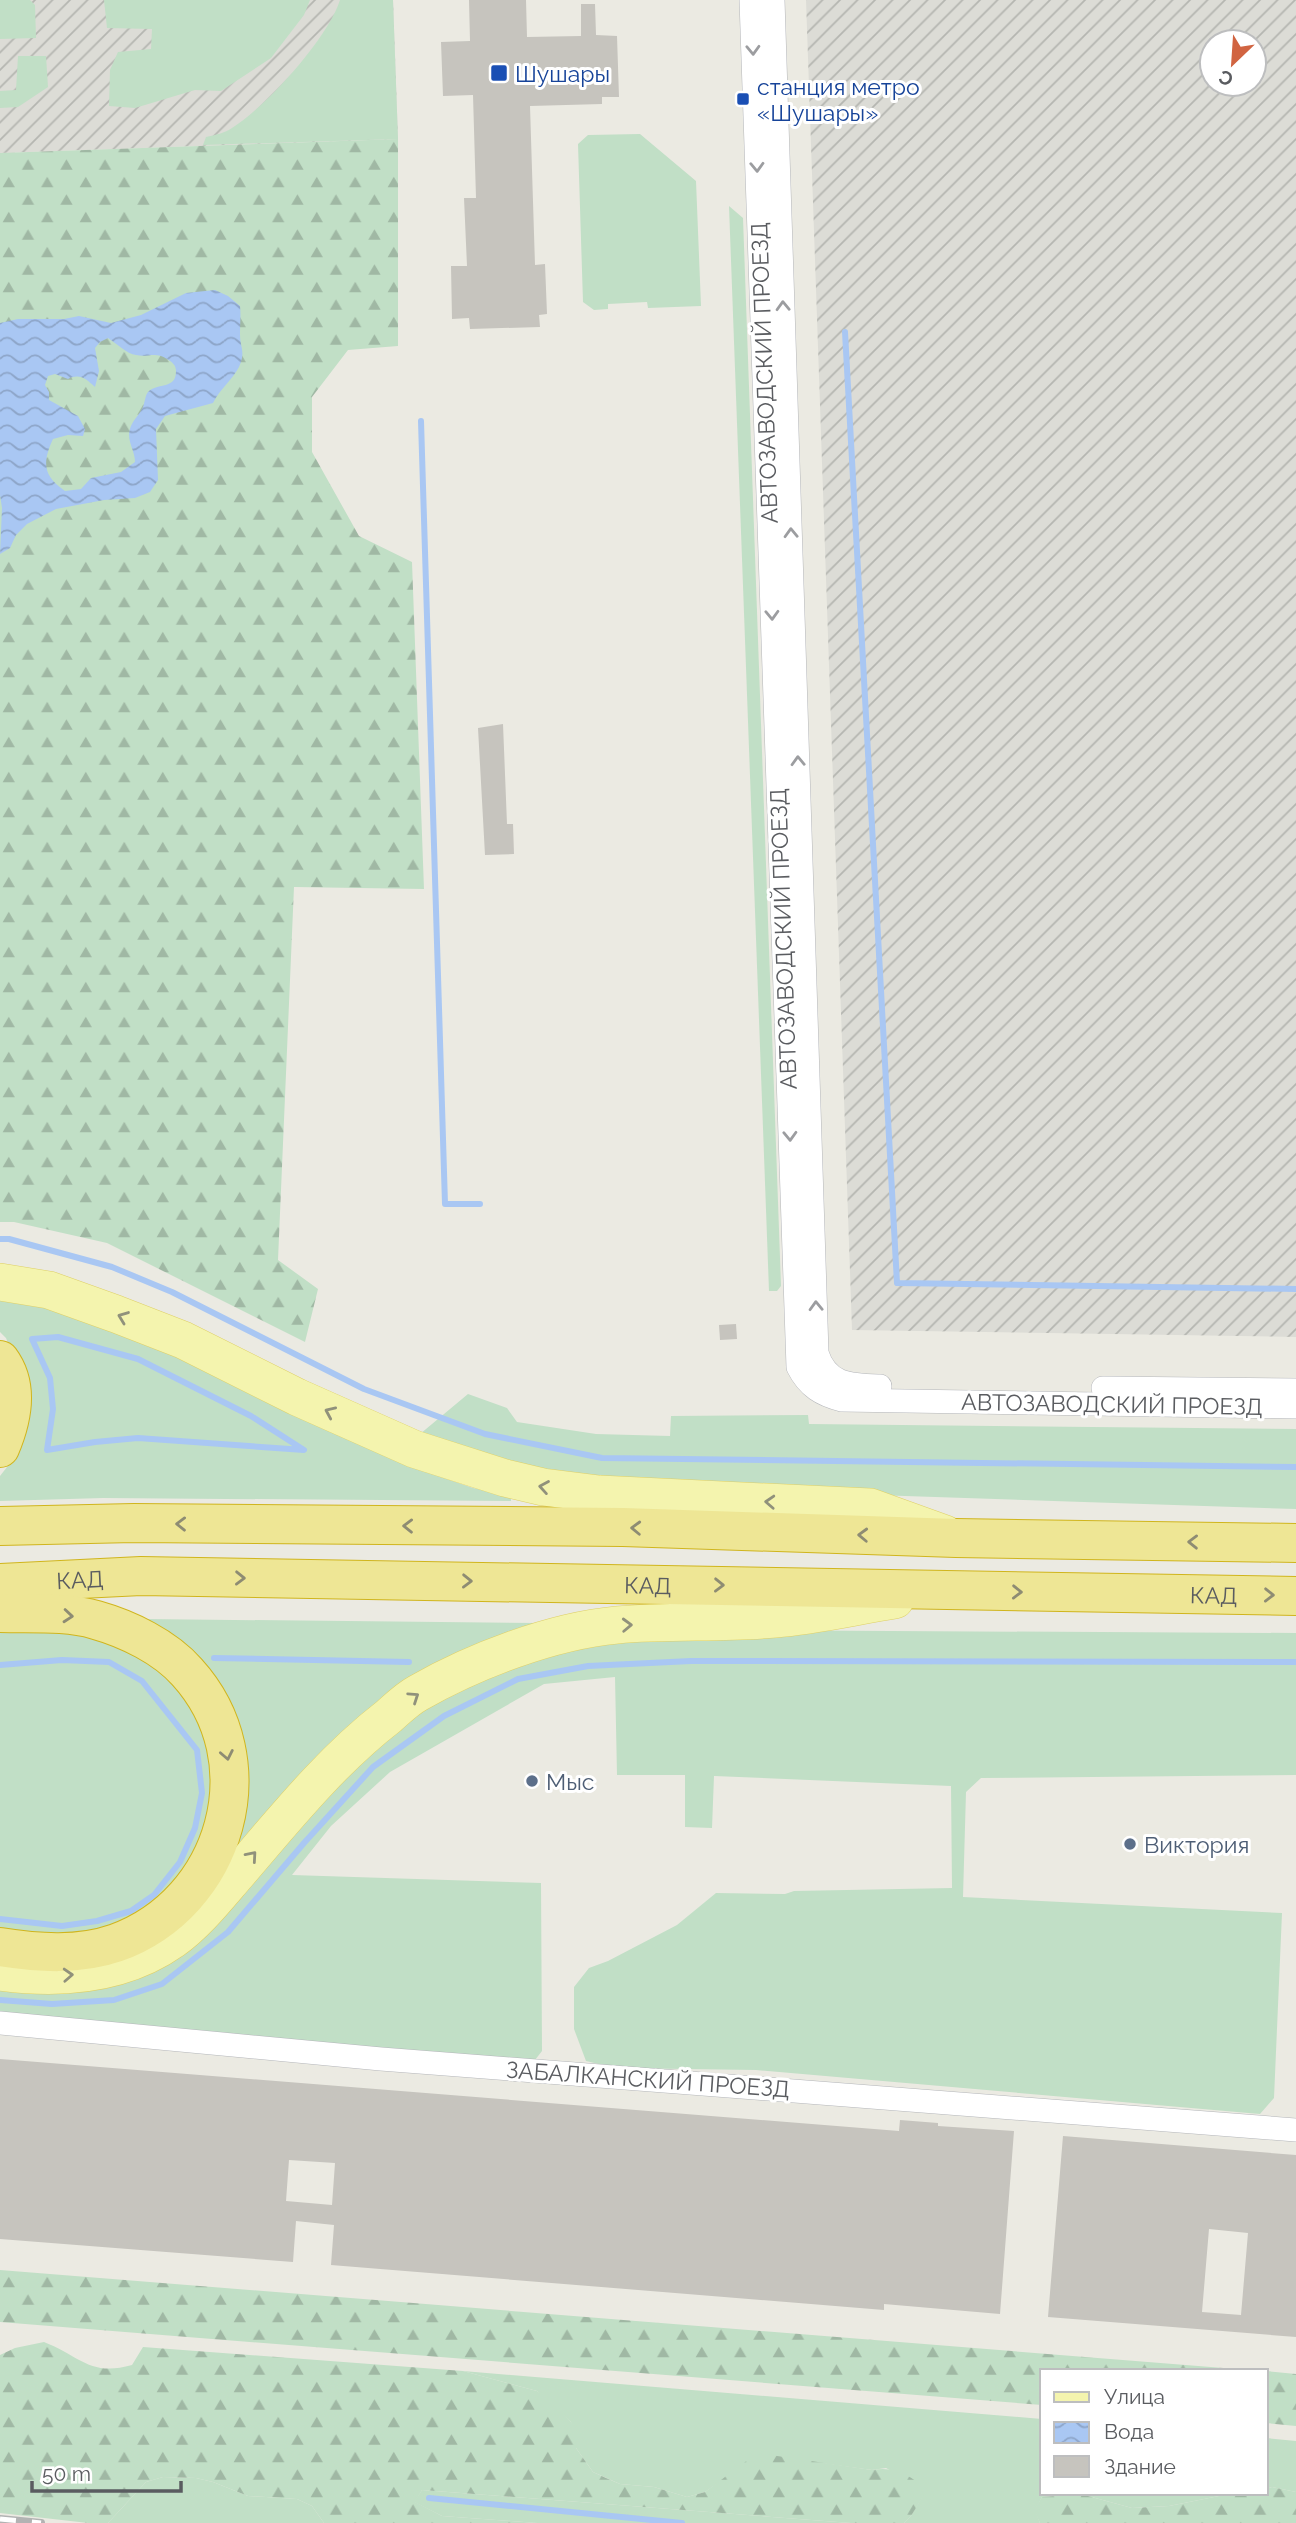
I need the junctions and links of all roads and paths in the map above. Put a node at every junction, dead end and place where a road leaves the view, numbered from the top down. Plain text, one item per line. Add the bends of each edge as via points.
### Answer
1 (751, 0) edge
2 (774, 0) edge
3 (0, 1282) edge
4 (0, 1360) edge
5 (1296, 1390) edge
6 (1296, 1407) edge
7 (0, 1448) edge
8 (0, 1526) edge
9 (956, 1538) junction
10 (1296, 1543) edge
11 (0, 1583) edge
12 (949, 1591) junction
13 (1296, 1596) edge
14 (0, 1613) edge
15 (0, 1947) edge
16 (0, 1972) edge
17 (0, 2023) edge
18 (1296, 2130) edge

1 -> 6 street, АВТОЗАВОДСКИЙ ПРОЕЗД via 798,1367 814,1389 842,1400
5 -> 2 street, АВТОЗАВОДСКИЙ ПРОЕЗД via 851,1385 836,1380 821,1364 817,1353
9 -> 3 main road via 870,1507 599,1494 505,1478 414,1449 183,1340 48,1290
4 - 7 highway via 13,1389 12,1416
9 -> 8 highway via 622,1527
10 -> 9 highway
11 -> 12 highway, КАД via 141,1576
12 -> 13 highway, КАД
16 -> 12 main road via 30,1976 102,1971 172,1940 203,1913 358,1740 416,1694 480,1662 580,1631 616,1625 777,1619
14 -> 15 highway via 94,1619 159,1648 187,1672 219,1723 231,1791 216,1851 198,1881 154,1924 85,1950 37,1953
17 - 18 street, ЗАБАЛКАНСКИЙ ПРОЕЗД via 381,2059

